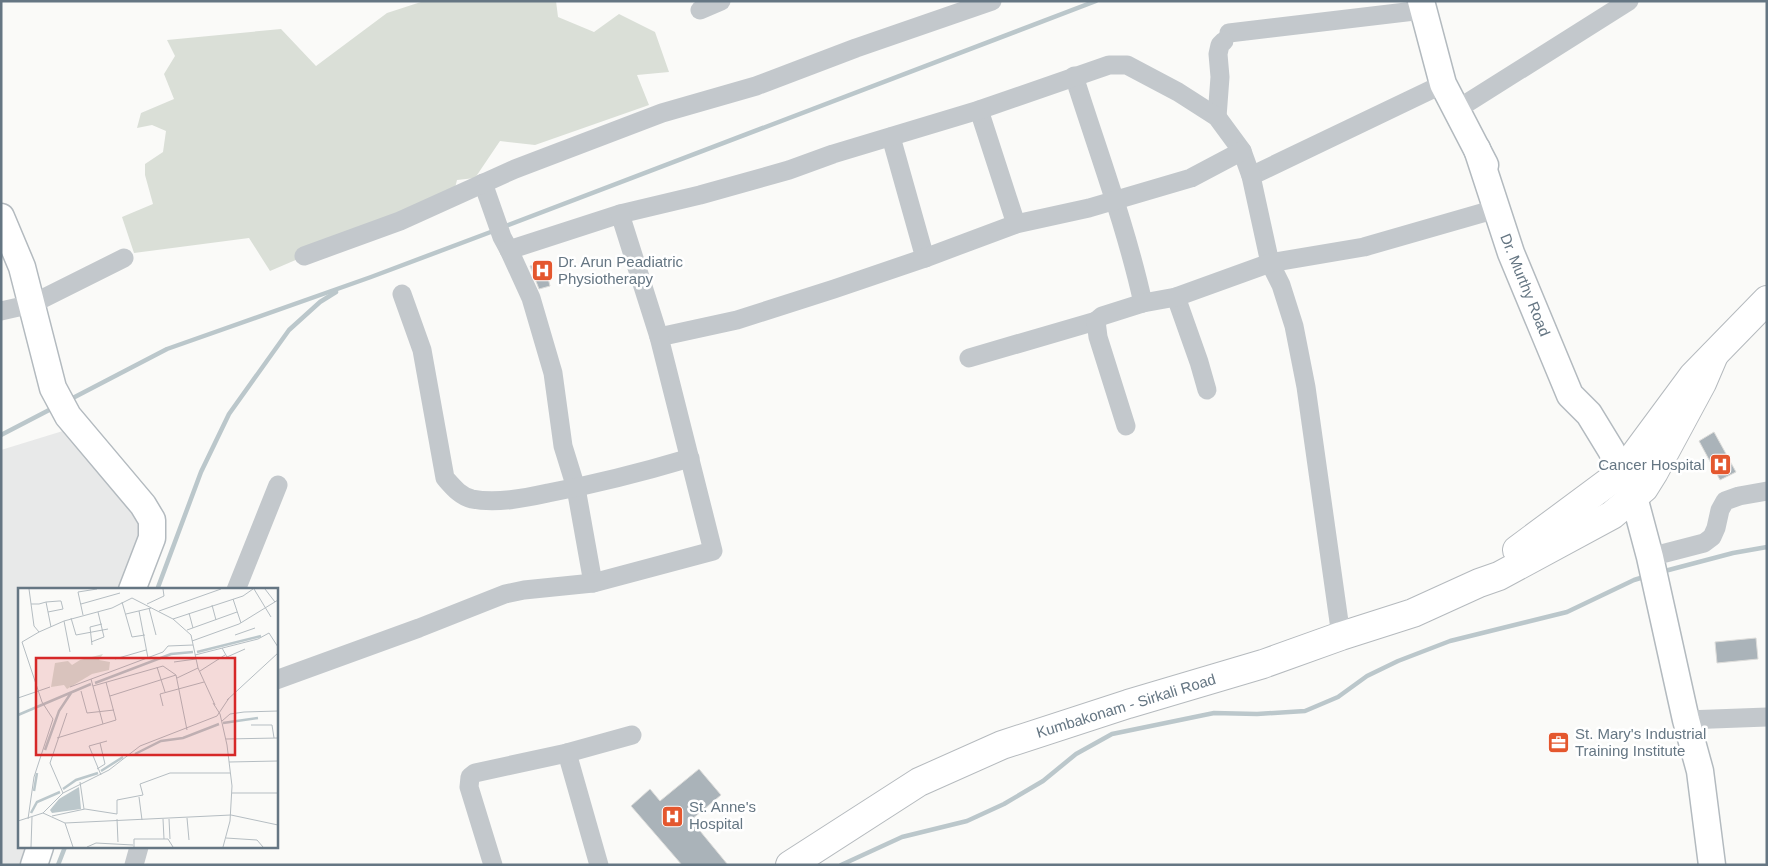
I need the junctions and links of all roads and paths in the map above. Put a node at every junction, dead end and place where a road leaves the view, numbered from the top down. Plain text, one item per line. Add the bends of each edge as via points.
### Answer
1 (721, 1) edge
2 (992, 1) edge
3 (1629, 1) edge
4 (1422, 6) edge
5 (700, 10) dead end
6 (1074, 76) junction
7 (1443, 84) junction
8 (979, 110) junction
9 (1456, 110) junction
10 (1217, 117) junction
11 (891, 137) junction
12 (1476, 149) junction
13 (1242, 151) junction
14 (1251, 176) junction
15 (483, 184) junction
16 (1114, 200) junction
17 (1496, 209) junction
18 (620, 214) junction
19 (1, 216) edge
20 (1016, 224) junction
21 (506, 244) junction
22 (304, 256) dead end
23 (124, 258) dead end
24 (925, 258) junction
25 (1270, 263) junction
26 (402, 294) dead end
27 (1176, 297) junction
28 (1767, 300) edge
29 (1143, 303) junction
30 (32, 304) junction
31 (1, 311) edge
32 (1096, 321) junction
33 (659, 337) junction
34 (1714, 355) junction
35 (969, 358) dead end
36 (1207, 390) dead end
37 (1589, 414) junction
38 (1126, 426) dead end
39 (690, 458) junction
40 (1622, 472) junction
41 (278, 485) dead end
42 (576, 488) junction
43 (1767, 491) edge
44 (1634, 497) junction
45 (1651, 561) junction
46 (593, 583) junction
47 (1479, 583) junction
48 (133, 588) edge
49 (237, 588) edge
50 (1342, 636) junction
51 (278, 679) edge
52 (1767, 717) edge
53 (1686, 720) junction
54 (632, 735) dead end
55 (567, 753) junction
56 (40, 848) edge
57 (139, 848) edge
58 (34, 865) edge
59 (134, 865) edge
60 (493, 865) edge
61 (599, 865) edge
62 (790, 865) edge
63 (1712, 865) edge

1 - 5 street
2 - 15 street via 756,86 662,113
3 - 9 street
4 - 7 main road, Dr. Murthy Road
4 - 10 street via 1226,37 1218,54
6 - 8 street
6 - 10 street via 1110,65 1128,65
6 - 16 street
7 - 9 main road, Dr. Murthy Road
7 - 14 street
8 - 11 street
8 - 20 street
9 - 12 main road, Dr. Murthy Road
10 - 13 street
11 - 18 street via 771,175
11 - 24 street
12 - 17 main road, Dr. Murthy Road
12 - 37 main road, Dr. Murthy Road via 1506,208 1586,392
13 - 14 street
13 - 16 street via 1191,178
14 - 25 street
15 - 21 street
15 - 22 street via 400,221
16 - 20 street
16 - 29 street
17 - 25 street via 1364,248
17 - 37 main road, Dr. Murthy Road via 1570,395
18 - 21 street
18 - 33 street
19 - 30 main road via 22,267
20 - 24 street
21 - 42 street via 531,298 553,373 563,446
23 - 30 street
24 - 33 street via 737,320
25 - 27 street
25 - 50 street via 1294,326 1306,387
26 - 42 street via 422,350 445,478 456,491 471,498 487,500 523,498
27 - 29 street
27 - 36 street
28 - 34 main road, Kumbakonam - Sirkali Road
29 - 32 street via 1102,316
30 - 31 street
30 - 48 main road via 53,388 68,416 152,520 152,538
32 - 35 street
32 - 38 street
33 - 39 street
34 - 40 main road, Kumbakonam - Sirkali Road via 1693,376
34 - 44 main road, Kumbakonam - Sirkali Road via 1649,481
37 - 40 main road, Dr. Murthy Road
39 - 42 street
39 - 46 street via 712,551
40 - 44 main road, Dr. Murthy Road
40 - 47 main road, Kumbakonam - Sirkali Road via 1493,568
41 - 49 street
42 - 46 street
43 - 45 street via 1725,501 1712,537 1704,543
44 - 45 main road, Dr. Murthy Road
44 - 47 main road, Kumbakonam - Sirkali Road via 1612,514 1499,576
45 - 53 main road, Dr. Murthy Road
46 - 51 street via 505,594
47 - 50 main road, Kumbakonam - Sirkali Road via 1412,613
50 - 62 main road, Kumbakonam - Sirkali Road via 1002,746 920,782
52 - 53 street
53 - 63 main road, Dr. Murthy Road via 1700,771
54 - 55 street
55 - 60 street via 470,777 469,788
55 - 61 street
56 - 58 main road
57 - 59 street

